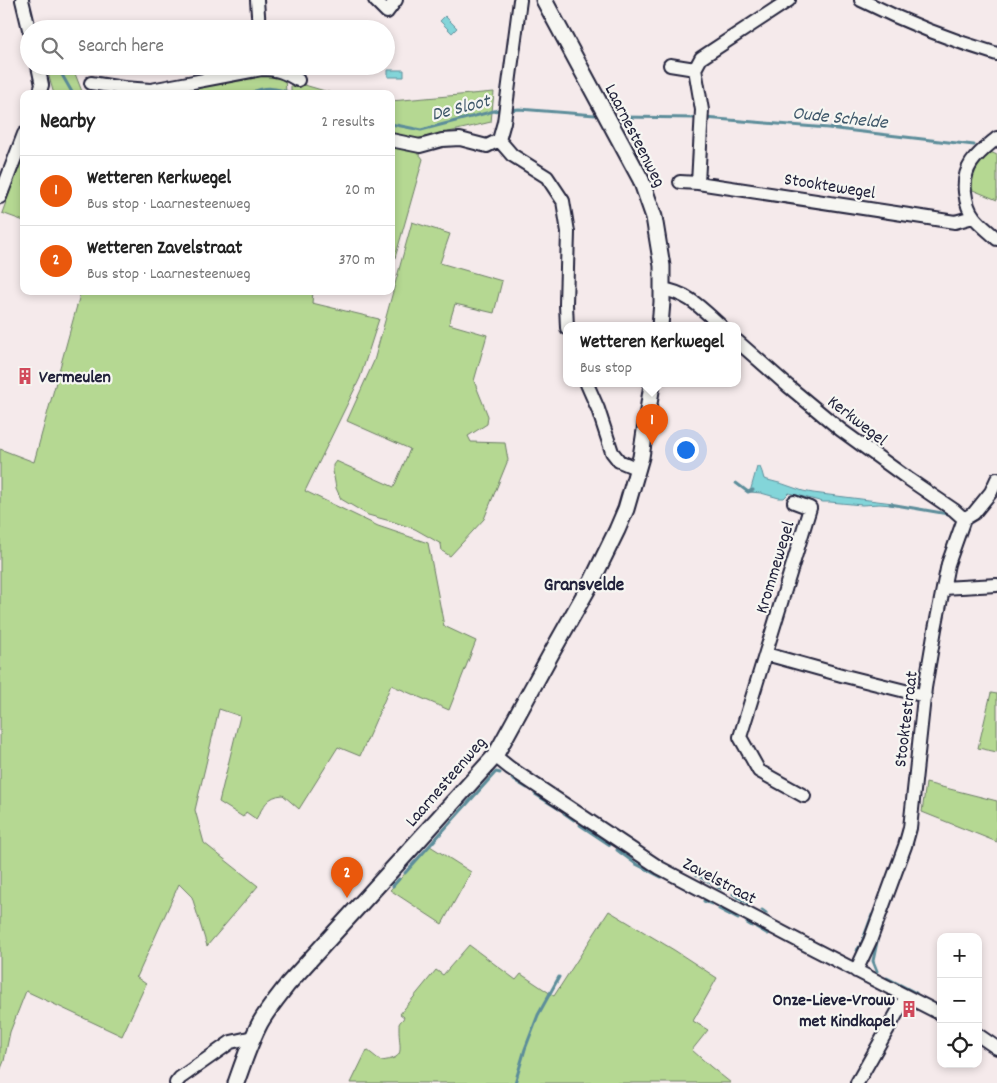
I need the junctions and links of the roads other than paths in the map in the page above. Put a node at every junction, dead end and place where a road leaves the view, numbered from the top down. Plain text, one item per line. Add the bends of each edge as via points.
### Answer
1 (22, 0) edge
2 (257, 0) edge
3 (375, 0) edge
4 (396, 0) edge
5 (520, 0) edge
6 (544, 0) edge
7 (789, 0) edge
8 (861, 0) edge
9 (27, 20) edge
10 (258, 20) edge
11 (997, 54) edge
12 (670, 64) dead end
13 (695, 69) junction
14 (40, 75) edge
15 (227, 75) edge
16 (289, 75) edge
17 (298, 80) dead end
18 (92, 83) dead end
19 (43, 90) edge
20 (151, 90) edge
21 (151, 90) edge
22 (499, 140) junction
23 (395, 141) edge
24 (20, 144) edge
25 (989, 145) edge
26 (680, 182) dead end
27 (698, 183) junction
28 (0, 197) edge
29 (973, 217) junction
30 (997, 239) edge
31 (662, 289) junction
32 (567, 322) edge
33 (660, 322) edge
34 (716, 322) edge
35 (741, 345) edge
36 (588, 387) edge
37 (652, 387) edge
38 (638, 469) junction
39 (997, 479) edge
40 (794, 502) dead end
41 (964, 519) junction
42 (997, 585) edge
43 (943, 588) junction
44 (766, 654) junction
45 (925, 696) junction
46 (495, 756) junction
47 (804, 796) dead end
48 (856, 971) junction
49 (906, 997) junction
50 (937, 1012) edge
51 (253, 1037) junction
52 (982, 1038) edge
53 (997, 1048) edge
54 (176, 1083) edge
55 (236, 1083) edge
56 (857, 1083) edge

1 - 9 street
2 - 10 street
3 - 4 street via 387,12
5 - 22 street via 505,117
6 - 31 street, Laarnesteenweg via 641,180 654,218 662,266
7 - 13 street via 701,58
8 - 11 street via 929,31
12 - 13 street
13 - 27 street via 702,110
14 - 19 street
15 - 20 street
16 - 17 street
18 - 21 street
22 - 23 street via 487,146 460,139 420,146
22 - 32 street via 512,154 547,177 563,201 568,232
24 - 28 street
25 - 29 street via 968,167 964,181 966,202
26 - 27 street, Stooktewegel
27 - 29 street, Stooktewegel via 955,222
29 - 30 street
31 - 33 street, Laarnesteenweg
31 - 34 street via 690,299
35 - 41 street, Kerkwegel via 841,430
36 - 38 street via 612,452 619,461
37 - 38 street, Laarnesteenweg
38 - 46 street, Laarnesteenweg via 626,509 591,582
39 - 41 street, Stooktestraat via 974,513
40 - 44 street, Krommewegel via 810,508
41 - 43 street, Stooktestraat
42 - 43 street
43 - 45 street, Stooktestraat
44 - 45 street
44 - 47 street, Krommewegel via 740,737 760,771
45 - 48 street, Stooktestraat via 910,828
46 - 48 street, Zavelstraat via 660,868
46 - 51 street, Laarnesteenweg via 288,984
48 - 49 street, Zavelstraat
49 - 50 street, Zavelstraat
49 - 56 street
51 - 54 street via 231,1042
51 - 55 street, Laarnesteenweg
52 - 53 street

